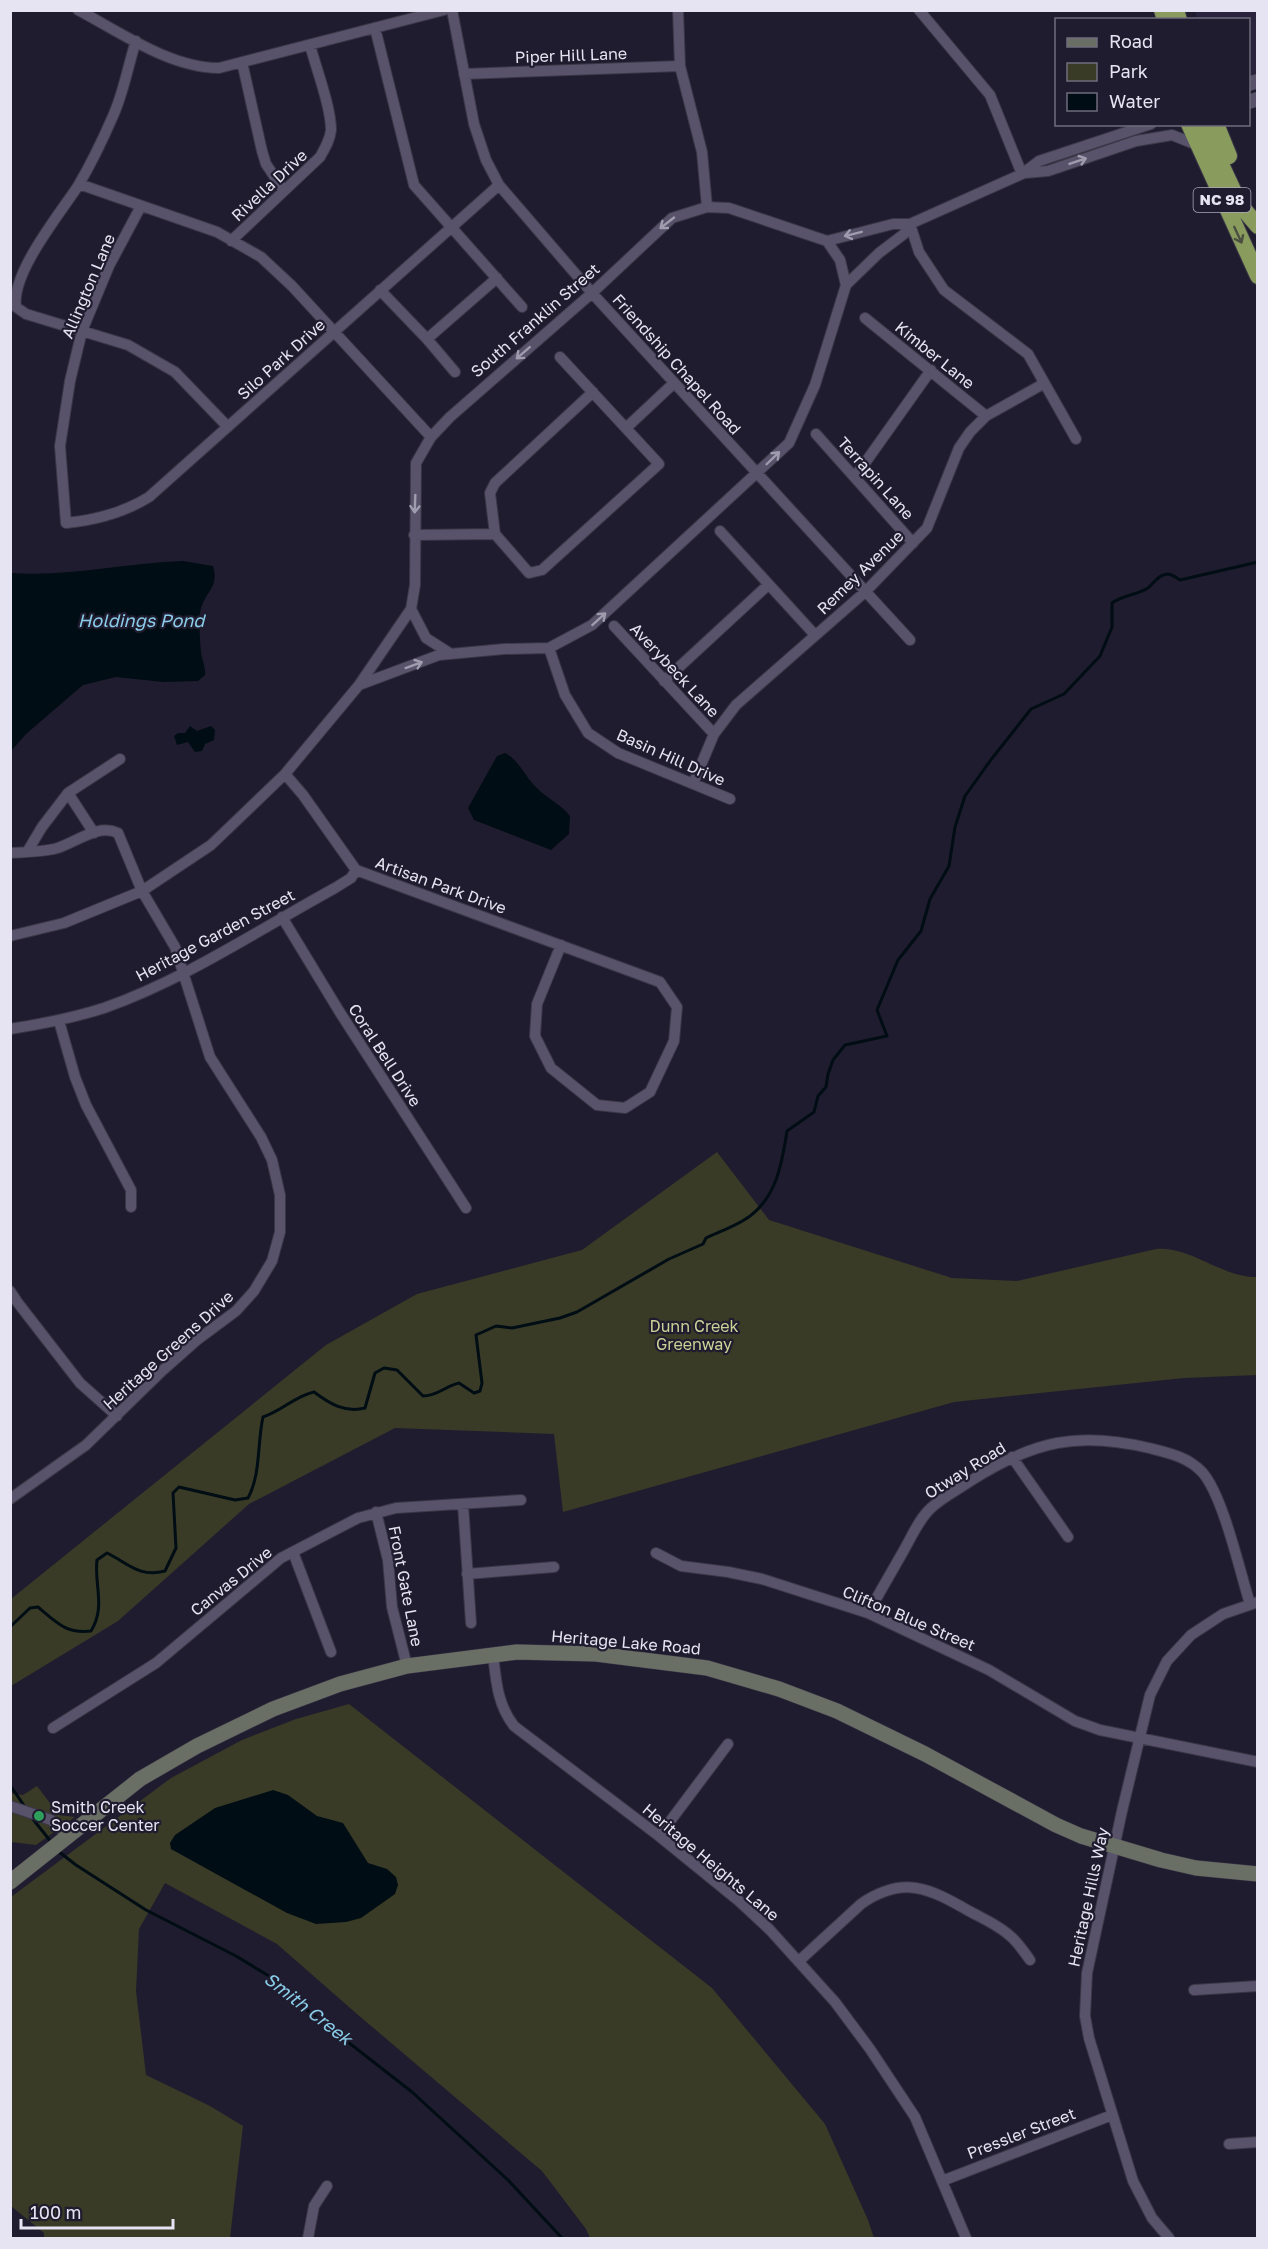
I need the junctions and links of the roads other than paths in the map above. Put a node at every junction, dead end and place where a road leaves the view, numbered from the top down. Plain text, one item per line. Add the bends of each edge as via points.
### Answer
1 (78, 10) edge
2 (444, 10) edge
3 (452, 10) edge
4 (678, 10) edge
5 (919, 10) edge
6 (375, 28) junction
7 (136, 40) junction
8 (310, 45) junction
9 (242, 62) junction
10 (680, 66) junction
11 (464, 74) junction
12 (1145, 126) edge
13 (1190, 126) edge
14 (1199, 126) edge
15 (1217, 126) edge
16 (1197, 145) junction
17 (1022, 174) junction
18 (79, 184) junction
19 (499, 185) junction
20 (284, 191) junction
21 (141, 206) junction
22 (707, 207) junction
23 (910, 224) junction
24 (1257, 225) edge
25 (451, 227) junction
26 (231, 241) junction
27 (828, 241) junction
28 (1257, 276) edge
29 (497, 278) junction
30 (846, 285) junction
31 (380, 290) junction
32 (592, 293) junction
33 (522, 307) dead end
34 (865, 318) dead end
35 (82, 331) junction
36 (332, 332) junction
37 (427, 339) junction
38 (560, 357) dead end
39 (931, 370) junction
40 (455, 372) dead end
41 (674, 383) junction
42 (1043, 384) junction
43 (593, 392) junction
44 (986, 416) junction
45 (228, 427) junction
46 (626, 428) junction
47 (816, 434) dead end
48 (431, 437) junction
49 (1076, 439) dead end
50 (757, 474) junction
51 (855, 477) junction
52 (66, 524) joint
53 (720, 531) dead end
54 (495, 534) junction
55 (414, 535) junction
56 (914, 543) junction
57 (768, 585) junction
58 (865, 592) junction
59 (411, 609) junction
60 (614, 626) dead end
61 (816, 635) junction
62 (910, 640) dead end
63 (549, 648) junction
64 (451, 654) junction
65 (664, 681) junction
66 (359, 685) junction
67 (714, 734) junction
68 (120, 759) dead end
69 (285, 774) junction
70 (693, 784) junction
71 (68, 793) junction
72 (730, 799) dead end
73 (93, 833) junction
74 (27, 852) junction
75 (10, 853) edge
76 (356, 870) junction
77 (142, 891) junction
78 (282, 917) junction
79 (10, 936) edge
80 (561, 945) junction
81 (183, 973) junction
82 (59, 1021) junction
83 (10, 1029) edge
84 (130, 1207) dead end
85 (466, 1208) dead end
86 (10, 1290) edge
87 (117, 1416) junction
88 (1012, 1457) junction
89 (10, 1500) edge
90 (521, 1500) dead end
91 (462, 1504) junction
92 (376, 1512) junction
93 (1068, 1537) dead end
94 (293, 1552) junction
95 (656, 1553) dead end
96 (554, 1567) dead end
97 (467, 1574) junction
98 (1254, 1603) edge
99 (868, 1613) junction
100 (471, 1623) dead end
101 (331, 1652) dead end
102 (493, 1654) junction
103 (407, 1666) junction
104 (53, 1728) dead end
105 (1139, 1738) junction
106 (728, 1744) dead end
107 (1257, 1762) edge
108 (10, 1806) edge
109 (68, 1836) junction
110 (659, 1836) junction
111 (1114, 1847) junction
112 (1257, 1874) edge
113 (10, 1882) edge
114 (1030, 1960) dead end
115 (799, 1961) junction
116 (1257, 1986) edge
117 (1194, 1990) dead end
118 (1112, 2115) junction
119 (1257, 2142) edge
120 (1229, 2144) dead end
121 (942, 2181) junction
122 (327, 2186) dead end
123 (308, 2238) edge
124 (966, 2238) edge
125 (1169, 2238) edge

1 - 7 street
2 - 6 street
3 - 11 street, Friendship Chapel Road
4 - 10 street
5 - 17 street via 990,95
6 - 8 street
6 - 25 street via 414,185
7 - 9 street via 172,60 202,68
7 - 18 street via 114,114
8 - 9 street
8 - 20 street, Rivella Drive via 331,129 320,157
9 - 20 street via 266,164
10 - 11 street, Piper Hill Lane
10 - 22 street via 702,152
11 - 19 street, Friendship Chapel Road via 477,133
12 - 17 street, South Franklin Street via 1039,161
13 - 16 highway, NC 98
14 - 24 highway via 1211,142 1240,205
15 - 24 highway, NC 98
17 -> 16 street, South Franklin Street via 1048,171 1136,141 1172,135
16 -> 28 highway, NC 98
17 - 23 street, South Franklin Street
18 - 21 street
18 - 35 street via 39,245 15,296 16,307 26,314
19 - 25 street, Silo Park Drive
19 - 32 street, Friendship Chapel Road
20 - 26 street, Rivella Drive
21 - 26 street via 217,232
21 - 35 street, Allington Lane
22 - 27 street, South Franklin Street via 729,208
22 -> 32 street, South Franklin Street via 672,218
23 -> 27 street, South Franklin Street via 893,224
23 - 30 street, South Franklin Street via 904,234
23 - 42 street via 919,252 944,290 1028,354
25 - 29 street
25 - 31 street, Silo Park Drive
26 - 36 street via 261,257
27 - 30 street via 840,260
29 - 33 street
29 - 37 street
50 -> 30 street, South Franklin Street via 789,443 815,385
31 - 36 street, Silo Park Drive
31 - 37 street
32 - 41 street, Friendship Chapel Road
32 -> 48 street, South Franklin Street
34 - 39 street, Kimber Lane
35 - 45 street via 128,345 175,372
35 - 52 street, Allington Lane via 60,446
36 - 45 street, Silo Park Drive
36 - 48 street
37 - 40 street
38 - 43 street
39 - 44 street, Kimber Lane
39 - 51 street
41 - 46 street
41 - 50 street, Friendship Chapel Road
42 - 44 street, Remey Avenue
42 - 49 street
43 - 46 street
43 - 54 street via 495,483 490,493
44 - 56 street, Remey Avenue via 958,447 927,528
45 - 52 street, Silo Park Drive via 149,497 128,510
46 - 54 street via 659,464 542,570 530,573
47 - 51 street, Terrapin Lane
48 -> 55 street, South Franklin Street via 416,463
50 - 58 street, Friendship Chapel Road
63 -> 50 street, South Franklin Street via 592,626
51 - 56 street, Terrapin Lane
53 - 57 street
54 - 55 street
55 - 59 street, South Franklin Street via 415,585
56 - 58 street, Remey Avenue
57 - 61 street
57 - 65 street
58 - 61 street, Remey Avenue
58 - 62 street, Friendship Chapel Road
59 - 64 street via 426,638
59 - 66 street, South Franklin Street
60 - 65 street, Averybeck Lane
61 - 67 street, Remey Avenue via 736,705
63 - 64 street, South Franklin Street
63 - 70 street, Basin Hill Drive via 565,695 588,733 618,753
66 -> 64 street, South Franklin Street
65 - 67 street, Averybeck Lane
66 - 69 street, South Franklin Street
67 - 70 street, Remey Avenue
68 - 71 street
69 - 76 street, Artisan Park Drive
69 - 77 street, South Franklin Street via 211,845
70 - 72 street, Basin Hill Drive
71 - 73 street
71 - 74 street
73 - 74 street via 56,849
73 - 77 street, Heritage Greens Drive via 109,829 118,833
74 - 75 street
76 - 78 street, Heritage Garden Street via 351,878
76 - 80 street, Artisan Park Drive
77 - 79 street, South Franklin Street via 64,923
77 - 81 street, Heritage Greens Drive via 175,947
78 - 81 street, Heritage Garden Street
78 - 85 street, Coral Bell Drive
80 - 80 street, Artisan Park Drive via 660,982 677,1007 674,1041 650,1092 625,1108 597,1105 551,1068 535,1036 537,1004
81 - 82 street, Heritage Garden Street via 105,1007
81 - 87 street, Heritage Greens Drive via 210,1057 272,1160 280,1195 280,1232 272,1261 254,1291
82 - 83 street, Heritage Garden Street
82 - 84 street via 86,1105 131,1190
86 - 87 street via 80,1383
87 - 89 street, Heritage Greens Drive via 86,1445
88 - 93 street
88 - 98 street, Otway Road via 1061,1441 1099,1439 1136,1445 1188,1461 1212,1486
88 - 99 street, Otway Road via 943,1499 925,1515
90 - 91 street, Canvas Drive
91 - 92 street, Canvas Drive
91 - 97 street
92 - 94 street, Canvas Drive
92 - 103 street, Front Gate Lane via 388,1560 392,1607
94 - 101 street
94 - 104 street, Canvas Drive via 269,1567 156,1663
95 - 99 street, Clifton Blue Street via 681,1566 762,1579
96 - 97 street
97 - 100 street
98 - 105 street, Heritage Hills Way via 1205,1624 1178,1648 1154,1686
99 - 105 street, Clifton Blue Street via 989,1670 1075,1721
102 - 103 main road, Heritage Lake Road
102 - 110 street, Heritage Heights Lane via 497,1691 514,1726
102 - 111 main road, Heritage Lake Road via 596,1654 707,1668 779,1689 837,1711 925,1754 1056,1825
103 - 109 main road, Heritage Lake Road via 306,1695 197,1746 140,1779
105 - 107 street, Clifton Blue Street
105 - 111 street, Heritage Hills Way
106 - 110 street
108 - 109 street via 51,1820
109 - 113 main road, Heritage Lake Road
110 - 115 street, Heritage Heights Lane via 739,1901
111 - 112 main road, Heritage Lake Road via 1196,1868
111 - 118 street, Heritage Hills Way via 1085,1996 1089,2038
114 - 115 street via 1009,1934 938,1893 910,1887 871,1897
115 - 121 street, Heritage Heights Lane via 835,2002 902,2095 919,2124
116 - 117 street
118 - 121 street, Pressler Street
118 - 125 street, Heritage Hills Way via 1133,2181 1152,2217
119 - 120 street
121 - 124 street, Heritage Heights Lane
122 - 123 street via 314,2206

